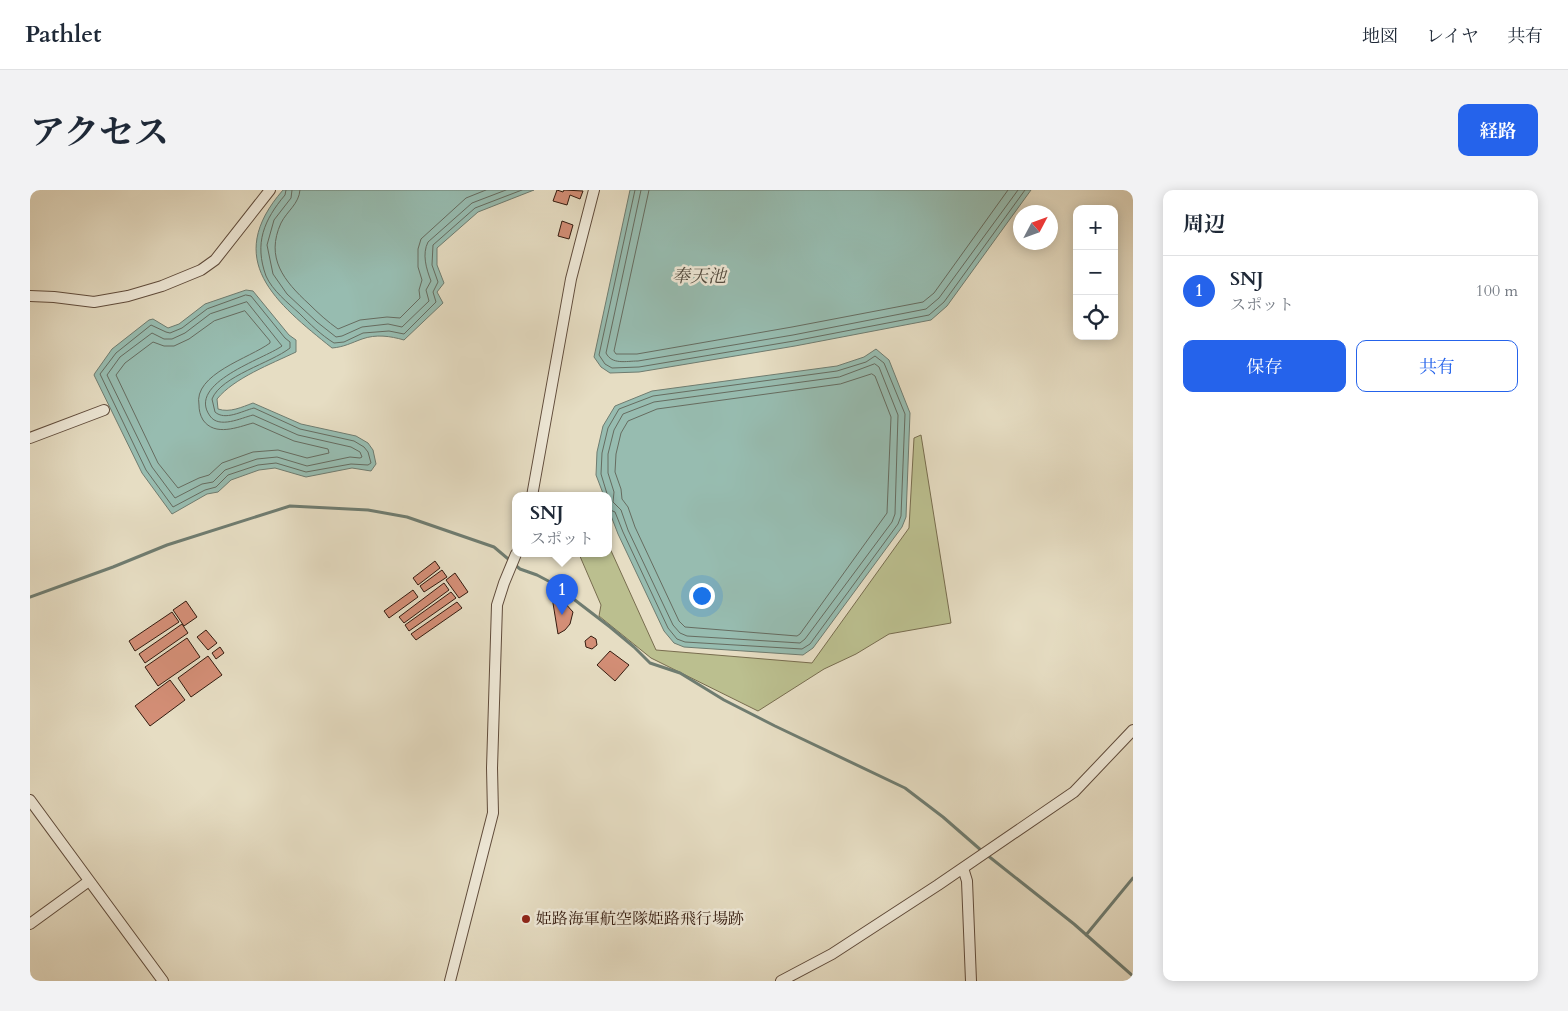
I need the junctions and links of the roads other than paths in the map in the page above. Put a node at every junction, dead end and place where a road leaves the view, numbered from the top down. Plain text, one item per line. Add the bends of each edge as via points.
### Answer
1 (270, 190) edge
2 (594, 190) edge
3 (30, 296) edge
4 (104, 410) dead end
5 (30, 438) edge
6 (533, 492) edge
7 (515, 557) edge
8 (1133, 730) edge
9 (30, 800) edge
10 (963, 868) junction
11 (90, 881) junction
12 (30, 924) edge
13 (163, 981) edge
14 (450, 981) edge
15 (781, 981) edge
16 (971, 981) edge

1 - 3 street via 214,260 201,270 145,291 94,302
2 - 6 street via 571,279
4 - 5 street
7 - 14 street via 497,605 493,813
8 - 10 street via 1074,792
9 - 11 street
10 - 15 street via 832,954
10 - 16 street via 968,881
11 - 12 street
11 - 13 street

